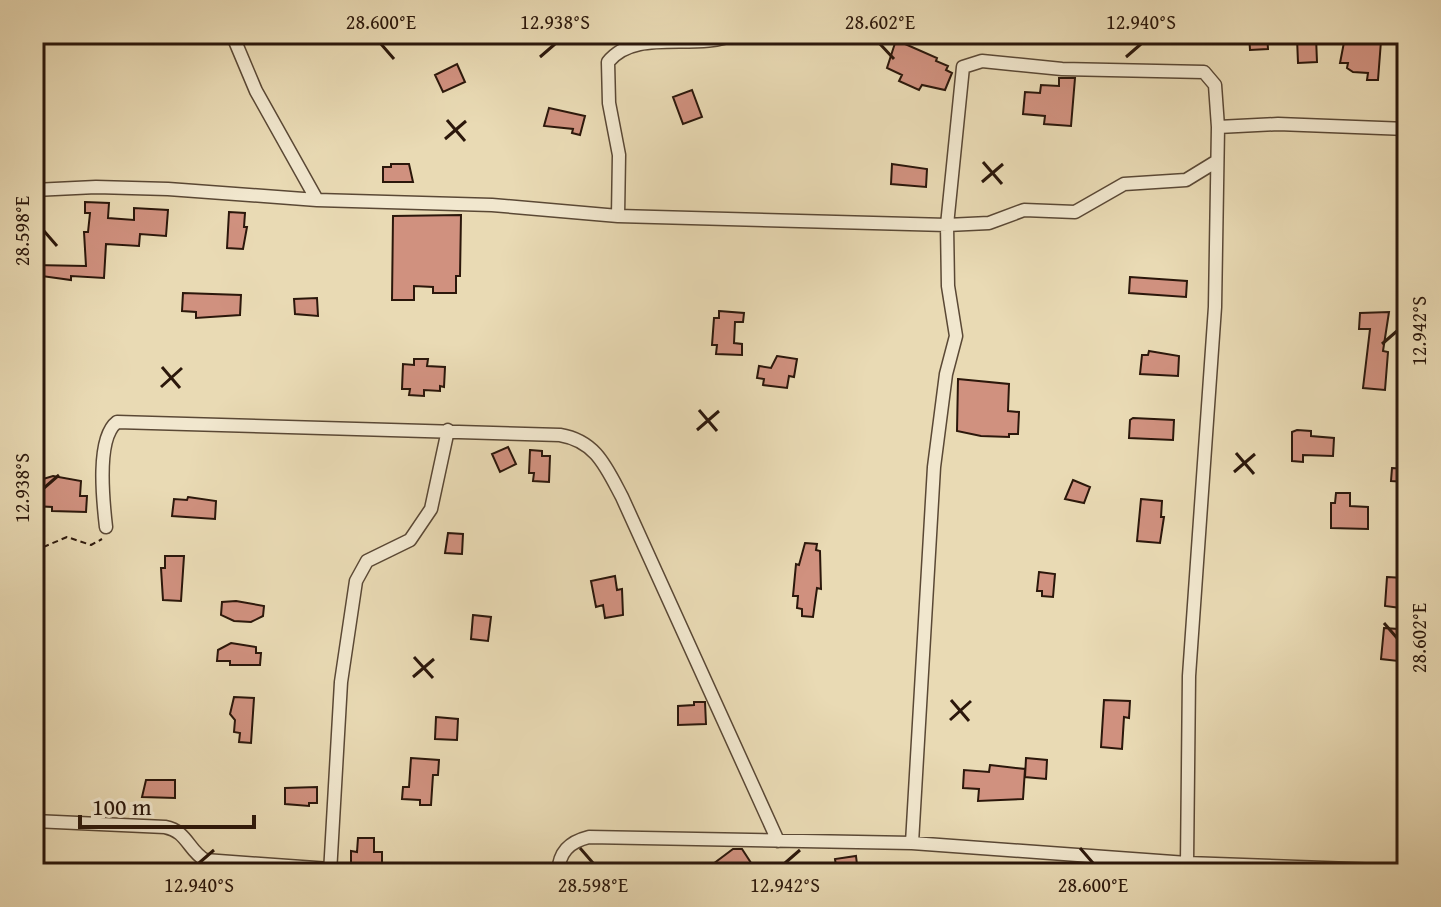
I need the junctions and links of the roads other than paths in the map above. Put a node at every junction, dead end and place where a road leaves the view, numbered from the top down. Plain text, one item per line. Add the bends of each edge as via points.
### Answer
1 (232, 34) edge
2 (735, 34) edge
3 (1218, 127) junction
4 (1407, 129) edge
5 (1217, 161) junction
6 (34, 190) edge
7 (317, 200) junction
8 (618, 216) junction
9 (947, 225) junction
10 (448, 430) junction
11 (106, 527) road end
12 (34, 821) edge
13 (778, 841) junction
14 (912, 843) junction
15 (1187, 863) junction
16 (330, 871) edge
17 (1407, 871) edge
18 (558, 873) edge

1 - 7 street via 256,91
2 - 8 street via 714,41 637,45 618,51 608,62 619,155
3 - 4 street
3 - 5 street
3 - 9 street via 1215,85 1204,72 967,64 961,74
5 - 9 street via 1186,180 1119,186 1075,212 1024,210 989,223
5 - 15 street via 1215,307 1189,676
6 - 7 street via 168,189
7 - 8 street via 492,205
8 - 9 street
9 - 14 street via 956,336 943,388 934,467
10 - 11 street via 117,422 106,435
10 - 13 street via 575,437 602,459
10 - 16 street via 431,509 410,540 367,561 356,581 341,682
12 - 16 street via 165,827 182,833 205,860
13 - 14 street
13 - 18 street via 589,837 562,853
14 - 15 street
15 - 17 street

